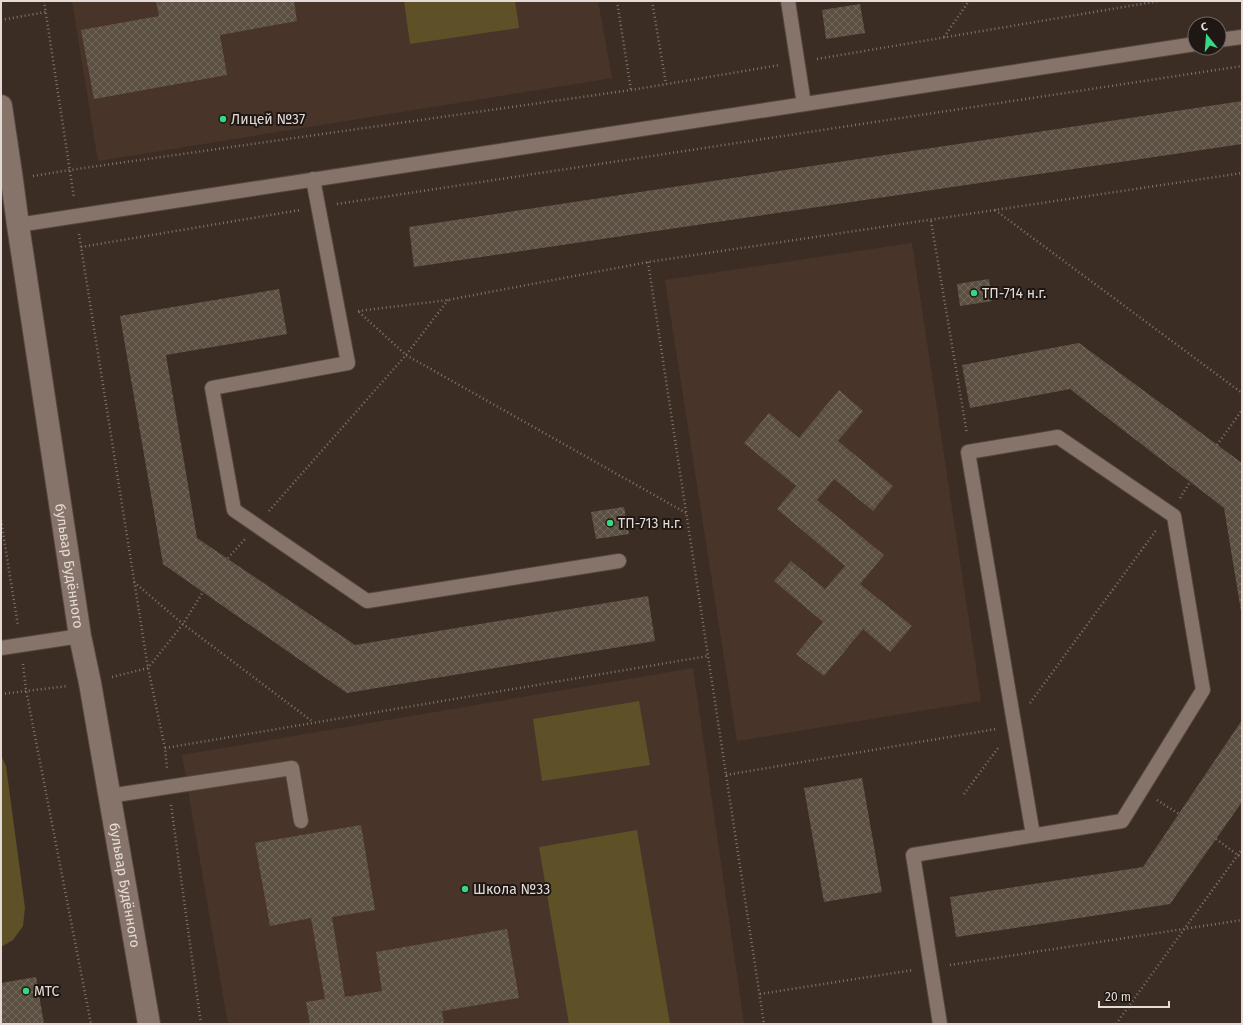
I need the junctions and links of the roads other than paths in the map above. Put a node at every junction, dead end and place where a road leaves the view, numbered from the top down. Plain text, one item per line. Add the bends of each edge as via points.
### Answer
1 (788, 1) edge
2 (1242, 37) edge
3 (1227, 39) edge
4 (1187, 45) edge
5 (804, 104) junction
6 (1, 106) edge
7 (313, 179) junction
8 (18, 225) junction
9 (619, 561) dead end
10 (80, 636) junction
11 (1, 648) edge
12 (109, 796) junction
13 (301, 821) dead end
14 (1033, 835) junction
15 (149, 1024) edge
16 (940, 1024) edge

1 - 5 lane
2 - 3 lane
4 - 5 lane
5 - 7 lane
6 - 8 street, бульвар Будённого
7 - 8 lane
7 - 9 lane via 348,363 212,388 234,510 366,601
8 - 10 street, бульвар Будённого
10 - 11 lane
10 - 12 street, бульвар Будённого
12 - 13 lane via 292,768
12 - 15 street, бульвар Будённого
14 - 14 lane via 1122,821 1203,690 1174,516 1058,438 968,452
14 - 16 lane via 913,855

